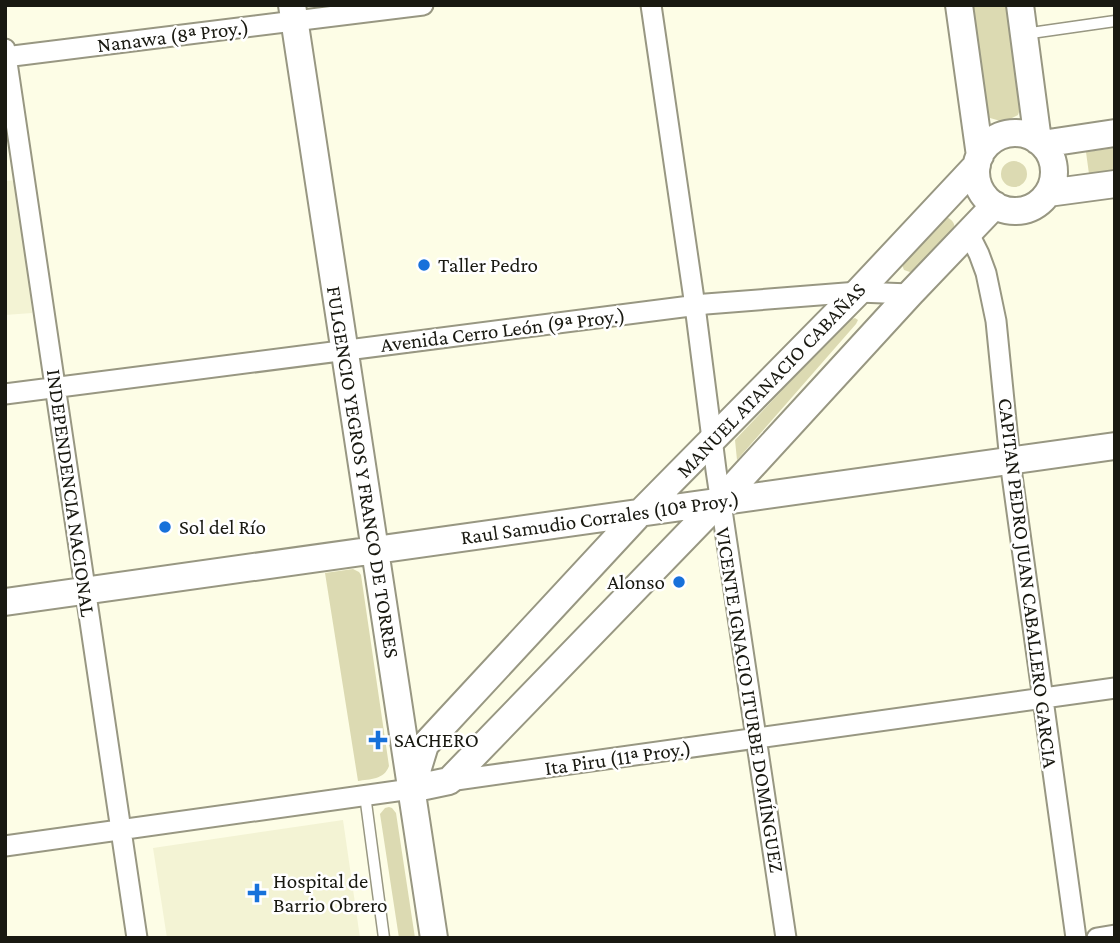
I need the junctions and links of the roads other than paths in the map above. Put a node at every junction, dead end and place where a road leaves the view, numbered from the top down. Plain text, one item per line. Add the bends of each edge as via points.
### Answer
1 (423, 5) edge
2 (652, 5) edge
3 (959, 5) edge
4 (1020, 5) edge
5 (293, 13) edge
6 (1115, 21) edge
7 (1023, 34) junction
8 (6, 54) edge
9 (1115, 133) edge
10 (1040, 142) junction
11 (979, 160) junction
12 (1115, 184) edge
13 (1048, 193) junction
14 (995, 205) junction
15 (968, 232) junction
16 (858, 292) junction
17 (910, 294) junction
18 (695, 306) junction
19 (345, 350) junction
20 (55, 387) junction
21 (5, 394) edge
22 (711, 440) junction
23 (1115, 446) edge
24 (1010, 461) junction
25 (720, 501) junction
26 (641, 512) junction
27 (375, 550) junction
28 (86, 591) junction
29 (5, 602) edge
30 (1115, 688) edge
31 (1043, 698) junction
32 (756, 738) junction
33 (449, 781) junction
34 (411, 789) junction
35 (365, 795) junction
36 (121, 828) junction
37 (5, 845) edge
38 (1115, 935) edge
39 (137, 938) edge
40 (384, 938) edge
41 (434, 938) edge
42 (786, 938) edge
43 (1076, 938) edge
44 (1097, 938) edge

1 - 5 street, Nanawa (8ª Proy.)
2 - 18 street, VICENTE IGNACIO ITURBE DOMÍNGUEZ
3 - 11 street
4 - 7 street
5 - 8 street, Nanawa (8ª Proy.)
5 - 19 street, FULGENCIO YEGROS Y FRANCO DE TORRES
6 - 7 lane
7 - 10 street
8 - 20 street, INDEPENDENCIA NACIONAL
9 - 10 street
10 - 11 street via 1008,134 991,142
10 - 13 street via 1054,167
11 - 14 street via 979,188
11 - 16 street, MANUEL ATANACIO CABAÑAS
12 - 13 street
13 - 14 street via 1040,203 1022,211
14 - 15 street, MANUEL ATANACIO CABAÑAS
15 - 17 street, MANUEL ATANACIO CABAÑAS
15 - 24 street, CAPITAN PEDRO JUAN CABALLERO GARCIA via 986,273 996,321
16 - 17 street, Avenida Cerro León (9ª Proy.)
16 - 18 street, Avenida Cerro León (9ª Proy.)
16 - 22 street, MANUEL ATANACIO CABAÑAS
17 - 25 street, MANUEL ATANACIO CABAÑAS
18 - 19 street, Avenida Cerro León (9ª Proy.)
18 - 22 street, VICENTE IGNACIO ITURBE DOMÍNGUEZ
19 - 20 street, Avenida Cerro León (9ª Proy.)
19 - 27 street, FULGENCIO YEGROS Y FRANCO DE TORRES
20 - 21 street, Avenida Cerro León (9ª Proy.)
20 - 28 street, INDEPENDENCIA NACIONAL
22 - 25 street, VICENTE IGNACIO ITURBE DOMÍNGUEZ
22 - 26 street, MANUEL ATANACIO CABAÑAS
23 - 24 street, Raul Samudio Corrales (10ª Proy.)
24 - 25 street, Raul Samudio Corrales (10ª Proy.)
24 - 31 street, CAPITAN PEDRO JUAN CABALLERO GARCIA
25 - 26 street, Raul Samudio Corrales (10ª Proy.)
25 - 32 street, VICENTE IGNACIO ITURBE DOMÍNGUEZ
25 - 33 street, MANUEL ATANACIO CABAÑAS
26 - 27 street, Raul Samudio Corrales (10ª Proy.)
26 - 34 street, MANUEL ATANACIO CABAÑAS via 425,745
27 - 28 street, Raul Samudio Corrales (10ª Proy.)
27 - 34 street, FULGENCIO YEGROS Y FRANCO DE TORRES
28 - 29 street, Raul Samudio Corrales (10ª Proy.)
28 - 36 street, INDEPENDENCIA NACIONAL
30 - 31 street, Ita Piru (11ª Proy.)
31 - 32 street, Ita Piru (11ª Proy.)
31 - 43 street, CAPITAN PEDRO JUAN CABALLERO GARCIA
32 - 33 street, Ita Piru (11ª Proy.)
32 - 42 street, VICENTE IGNACIO ITURBE DOMÍNGUEZ
33 - 34 street, Ita Piru (11ª Proy.)
34 - 35 street, Ita Piru (11ª Proy.)
34 - 41 street, FULGENCIO YEGROS Y FRANCO DE TORRES
35 - 36 street, Ita Piru (11ª Proy.)
35 - 40 lane
36 - 37 street, Ita Piru (11ª Proy.)
36 - 39 street, INDEPENDENCIA NACIONAL
38 - 44 street

